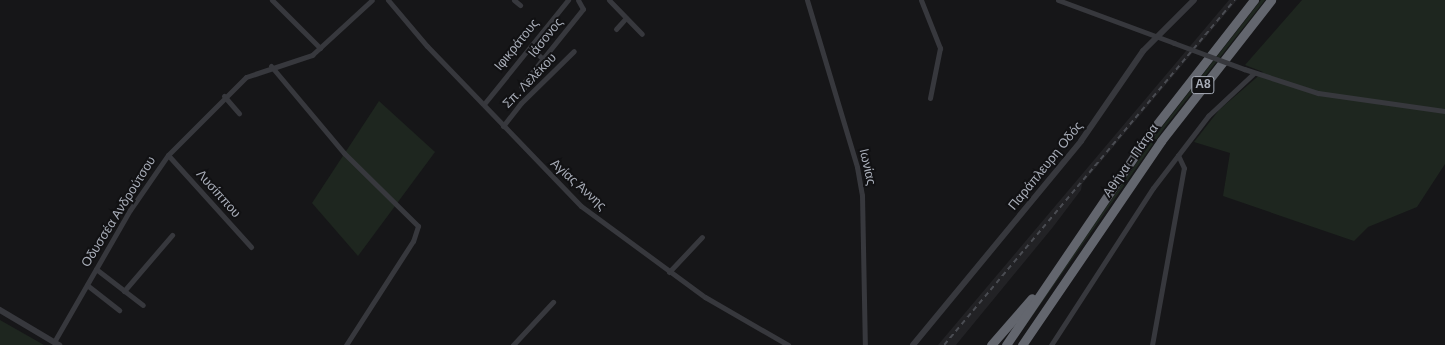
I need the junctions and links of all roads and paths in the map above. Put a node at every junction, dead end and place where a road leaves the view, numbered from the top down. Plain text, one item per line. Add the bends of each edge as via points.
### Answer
1 (272, 0) edge
2 (372, 0) edge
3 (388, 0) edge
4 (514, 0) edge
5 (568, 0) edge
6 (578, 0) edge
7 (608, 0) edge
8 (807, 0) edge
9 (921, 0) edge
10 (1058, 0) edge
11 (1194, 0) edge
12 (1254, 0) edge
13 (1271, 0) edge
14 (1072, 2) edge
15 (520, 6) dead end
16 (626, 18) junction
17 (616, 29) dead end
18 (642, 34) dead end
19 (1155, 37) junction
20 (530, 46) junction
21 (320, 48) junction
22 (574, 51) dead end
23 (543, 58) junction
24 (271, 66) junction
25 (1254, 73) junction
26 (524, 89) dead end
27 (224, 96) junction
28 (930, 98) dead end
29 (484, 104) junction
30 (1445, 111) edge
31 (240, 114) dead end
32 (503, 126) junction
33 (168, 155) junction
34 (1178, 155) junction
35 (172, 235) dead end
36 (702, 237) dead end
37 (251, 247) dead end
38 (96, 269) junction
39 (1056, 270) junction
40 (669, 272) junction
41 (87, 285) junction
42 (124, 291) junction
43 (553, 302) dead end
44 (143, 305) dead end
45 (0, 310) edge
46 (119, 310) dead end
47 (1036, 324) junction
48 (57, 343) edge
49 (346, 345) edge
50 (513, 345) edge
51 (788, 345) edge
52 (865, 345) edge
53 (913, 345) edge
54 (991, 345) edge
55 (1006, 345) edge
56 (1022, 345) edge
57 (1026, 345) edge
58 (1051, 345) edge
59 (1152, 345) edge

1 - 21 street
2 - 21 street, Οδυσσέα Ανδρούτσου
3 - 29 street, Αγίας Άννης
4 - 15 street
5 - 20 street, Ιφικράτους
6 - 23 street, Ιάσονος via 583,10
7 - 16 street
8 - 52 street, Ιωνίας via 857,167 862,195
9 - 28 street via 940,48
10 - 14 street
11 - 19 street, Παράπλευρη Οδός
12 - 39 highway, Αθήνα - Πάτρα / Α8 via 1158,122
13 - 47 highway, Αθήνα - Πάτρα / Α8 via 1165,135
14 - 19 street
16 - 17 street
16 - 18 street
19 - 25 street, bridge
19 - 53 street, Παράπλευρη Οδός via 1081,141
20 - 23 street
20 - 29 street, Ιφικράτους
21 - 24 street, Οδυσσέα Ανδρούτσου via 312,55
22 - 32 street, Σπ. Λελέκου via 521,103
23 - 26 street, Ιάσονος via 521,86
24 - 27 street, Οδυσσέα Ανδρούτσου via 246,77
24 - 49 street via 344,153 418,226 413,241
25 - 30 street via 1318,93
25 - 34 street via 1222,100
27 - 31 street
27 - 33 street, Οδυσσέα Ανδρούτσου
29 - 32 street, Αγίας Άννης
32 - 40 street, Αγίας Άννης via 581,206
33 - 37 street, Λυσίππου
33 - 38 street, Οδυσσέα Ανδρούτσου
34 - 58 street
34 - 59 street via 1184,168
35 - 42 street
36 - 40 street
38 - 41 street, Οδυσσέα Ανδρούτσου
38 - 42 street
39 - 54 highway
39 - 55 highway, Αθήνα - Πάτρα / Α8
40 - 51 street, Αγίας Άννης
41 - 46 street
41 - 48 street, Οδυσσέα Ανδρούτσου
42 - 44 street
43 - 50 street
45 - 48 street
47 - 56 highway, Αθήνα - Πάτρα / Α8
47 - 57 highway

